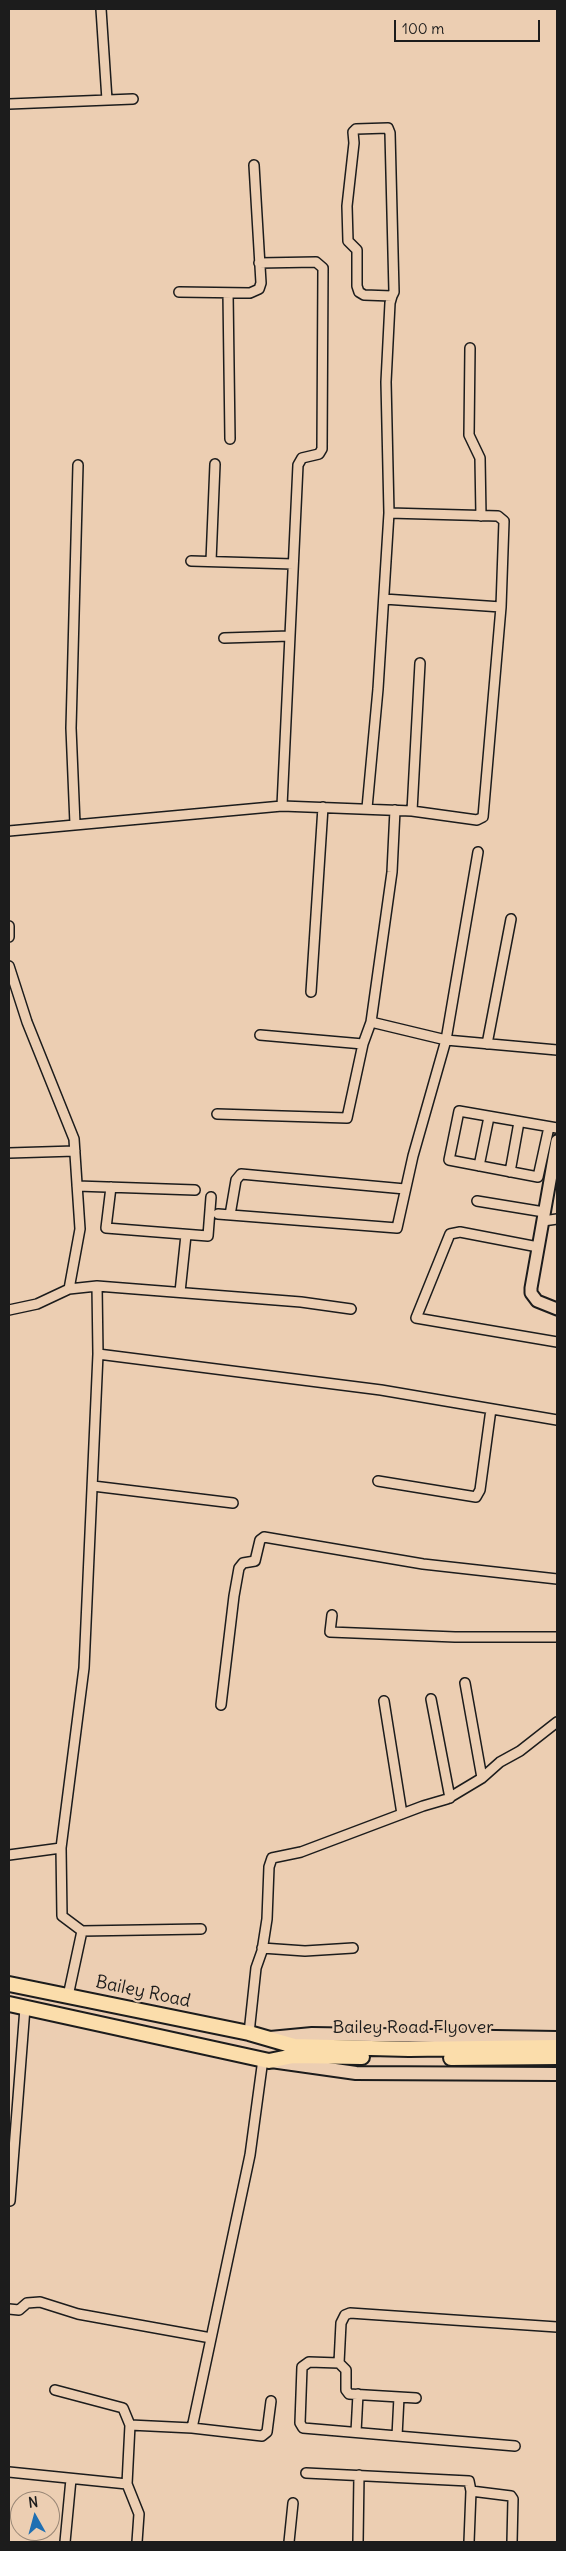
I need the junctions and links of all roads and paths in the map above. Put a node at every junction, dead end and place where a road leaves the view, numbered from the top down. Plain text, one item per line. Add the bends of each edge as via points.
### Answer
1 (101, 9) edge
2 (133, 99) dead end
3 (107, 100) junction
4 (9, 104) edge
5 (254, 165) dead end
6 (260, 263) junction
7 (179, 292) dead end
8 (228, 292) junction
9 (392, 296) junction
10 (470, 348) dead end
11 (230, 438) dead end
12 (215, 464) dead end
13 (78, 465) dead end
14 (389, 514) junction
15 (480, 516) junction
16 (192, 560) dead end
17 (210, 561) junction
18 (293, 564) junction
19 (384, 599) junction
20 (501, 607) junction
21 (290, 636) junction
22 (224, 638) dead end
23 (420, 663) dead end
24 (282, 806) junction
25 (323, 807) junction
26 (367, 808) junction
27 (395, 810) junction
28 (412, 811) junction
29 (75, 824) junction
30 (9, 830) edge
31 (478, 852) dead end
32 (511, 919) dead end
33 (9, 926) edge
34 (9, 937) edge
35 (9, 966) edge
36 (311, 992) dead end
37 (371, 1022) junction
38 (260, 1035) dead end
39 (446, 1040) junction
40 (363, 1044) junction
41 (488, 1044) junction
42 (557, 1050) edge
43 (217, 1114) dead end
44 (489, 1117) junction
45 (519, 1122) junction
46 (553, 1127) edge
47 (557, 1141) edge
48 (75, 1151) junction
49 (9, 1153) edge
50 (479, 1166) junction
51 (510, 1172) junction
52 (77, 1186) junction
53 (111, 1187) junction
54 (405, 1189) junction
55 (195, 1190) dead end
56 (211, 1197) dead end
57 (477, 1201) dead end
58 (218, 1214) dead end
59 (230, 1215) junction
60 (543, 1217) junction
61 (557, 1219) edge
62 (186, 1235) junction
63 (538, 1247) junction
64 (97, 1286) junction
65 (69, 1289) junction
66 (180, 1292) junction
67 (557, 1308) edge
68 (352, 1309) dead end
69 (9, 1310) edge
70 (557, 1342) edge
71 (98, 1354) junction
72 (490, 1409) junction
73 (557, 1420) edge
74 (378, 1481) dead end
75 (93, 1486) junction
76 (233, 1503) dead end
77 (557, 1579) edge
78 (332, 1615) dead end
79 (557, 1637) edge
80 (465, 1683) dead end
81 (430, 1699) dead end
82 (384, 1701) dead end
83 (221, 1705) dead end
84 (557, 1722) edge
85 (482, 1778) junction
86 (450, 1798) junction
87 (402, 1814) junction
88 (62, 1848) junction
89 (9, 1855) edge
90 (201, 1929) dead end
91 (82, 1931) junction
92 (262, 1948) junction
93 (353, 1948) dead end
94 (9, 1984) edge
95 (68, 1996) junction
96 (9, 2004) edge
97 (25, 2008) junction
98 (249, 2033) junction
99 (270, 2038) junction
100 (557, 2038) edge
101 (557, 2047) edge
102 (532, 2052) junction
103 (557, 2057) edge
104 (266, 2060) junction
105 (557, 2074) edge
106 (10, 2201) edge
107 (9, 2309) edge
108 (557, 2328) edge
109 (211, 2338) junction
110 (339, 2363) junction
111 (55, 2390) dead end
112 (358, 2394) junction
113 (399, 2397) junction
114 (416, 2398) dead end
115 (271, 2401) dead end
116 (130, 2425) junction
117 (192, 2428) junction
118 (356, 2432) junction
119 (397, 2436) junction
120 (515, 2446) dead end
121 (9, 2472) edge
122 (306, 2472) dead end
123 (359, 2475) junction
124 (71, 2478) junction
125 (127, 2484) junction
126 (470, 2492) junction
127 (293, 2503) dead end
128 (65, 2542) edge
129 (137, 2542) edge
130 (290, 2542) edge
131 (358, 2542) edge
132 (469, 2542) edge
133 (512, 2542) edge

1 - 3 street
2 - 3 street
3 - 4 street
5 - 6 street
6 - 8 street via 261,283 257,291
6 - 18 street via 316,262 323,268 322,449 319,454 304,457 299,462
7 - 8 street
8 - 11 street
9 - 9 street via 390,133 388,128 356,128 353,132 347,206 348,241 356,250 357,286 364,295
9 - 14 street via 386,382
10 - 15 street via 469,435 480,458
12 - 17 street
13 - 29 street via 71,728
14 - 15 street
14 - 19 street
15 - 20 street via 498,516 504,521
16 - 17 street
17 - 18 street
18 - 21 street
19 - 20 street
19 - 26 street
20 - 28 street via 483,817 477,820
21 - 22 street
21 - 24 street
23 - 28 street
24 - 25 street
24 - 29 street
25 - 26 street
25 - 36 street
26 - 27 street
27 - 28 street
27 - 37 street via 392,872
29 - 30 street
31 - 39 street
32 - 41 street
33 - 34 street
35 - 48 street via 27,1022 74,1139
37 - 39 street
37 - 40 street
38 - 40 street
39 - 41 street
39 - 54 street
40 - 43 street via 348,1118
41 - 42 street
44 - 45 street
44 - 50 street
44 - 50 street via 459,1111 450,1160
45 - 46 street
45 - 51 street
46 - 51 street via 538,1177
47 - 60 street
48 - 49 street
48 - 52 street
50 - 51 street
52 - 53 street
52 - 65 street via 80,1229
53 - 55 street
53 - 62 street via 106,1228
54 - 59 street via 397,1228
54 - 59 street via 242,1174 236,1180
56 - 62 street via 208,1236
57 - 60 street
58 - 59 street
60 - 61 street
60 - 63 street
62 - 66 street
63 - 67 street via 531,1293 536,1301
63 - 70 street via 460,1232 450,1234 444,1242 416,1318
64 - 65 street
64 - 66 street
64 - 71 street
65 - 69 street via 38,1304
66 - 68 street
71 - 72 street via 381,1390
71 - 75 street
72 - 73 street
72 - 74 street via 480,1490 476,1497
75 - 76 street
75 - 88 street via 84,1668
77 - 83 street via 423,1564 264,1537 260,1540 255,1561 243,1563 239,1568
78 - 79 street via 330,1632
80 - 85 street
81 - 86 street
82 - 87 street
84 - 85 street
85 - 86 street
86 - 87 street
87 - 92 street via 301,1852 272,1858
88 - 89 street
88 - 91 street via 62,1916
90 - 91 street
91 - 95 street
92 - 93 street via 305,1951
92 - 98 street via 256,1968
94 - 95 highway, Bailey Road
95 - 98 highway, Bailey Road
96 - 97 highway
97 - 104 highway
97 - 106 street
98 - 99 highway, Bailey Road
99 - 100 main road via 312,2034
99 - 102 highway, Bailey Road Flyover via 294,2046
101 - 102 highway, Bailey Road Flyover
102 - 103 highway, Bailey Road Flyover
102 - 104 highway, Bailey Road Flyover via 293,2056
104 - 105 main road via 356,2072
104 - 109 street via 250,2154
107 - 109 street via 19,2310 27,2303 40,2302 78,2314
108 - 110 street via 350,2313 345,2315 342,2323
109 - 117 street
110 - 112 street via 346,2370 346,2390 349,2394
110 - 118 street via 309,2362 303,2365 300,2423 303,2428
111 - 116 street via 123,2408
112 - 113 street
112 - 118 street
113 - 114 street
113 - 119 street
115 - 117 street via 267,2432 262,2436
116 - 117 street
116 - 125 street
118 - 119 street
119 - 120 street
121 - 124 street
122 - 123 street
123 - 126 street via 469,2480
123 - 131 street
124 - 125 street
124 - 128 street
125 - 129 street via 139,2514
126 - 132 street
126 - 133 street via 511,2496
127 - 130 street

